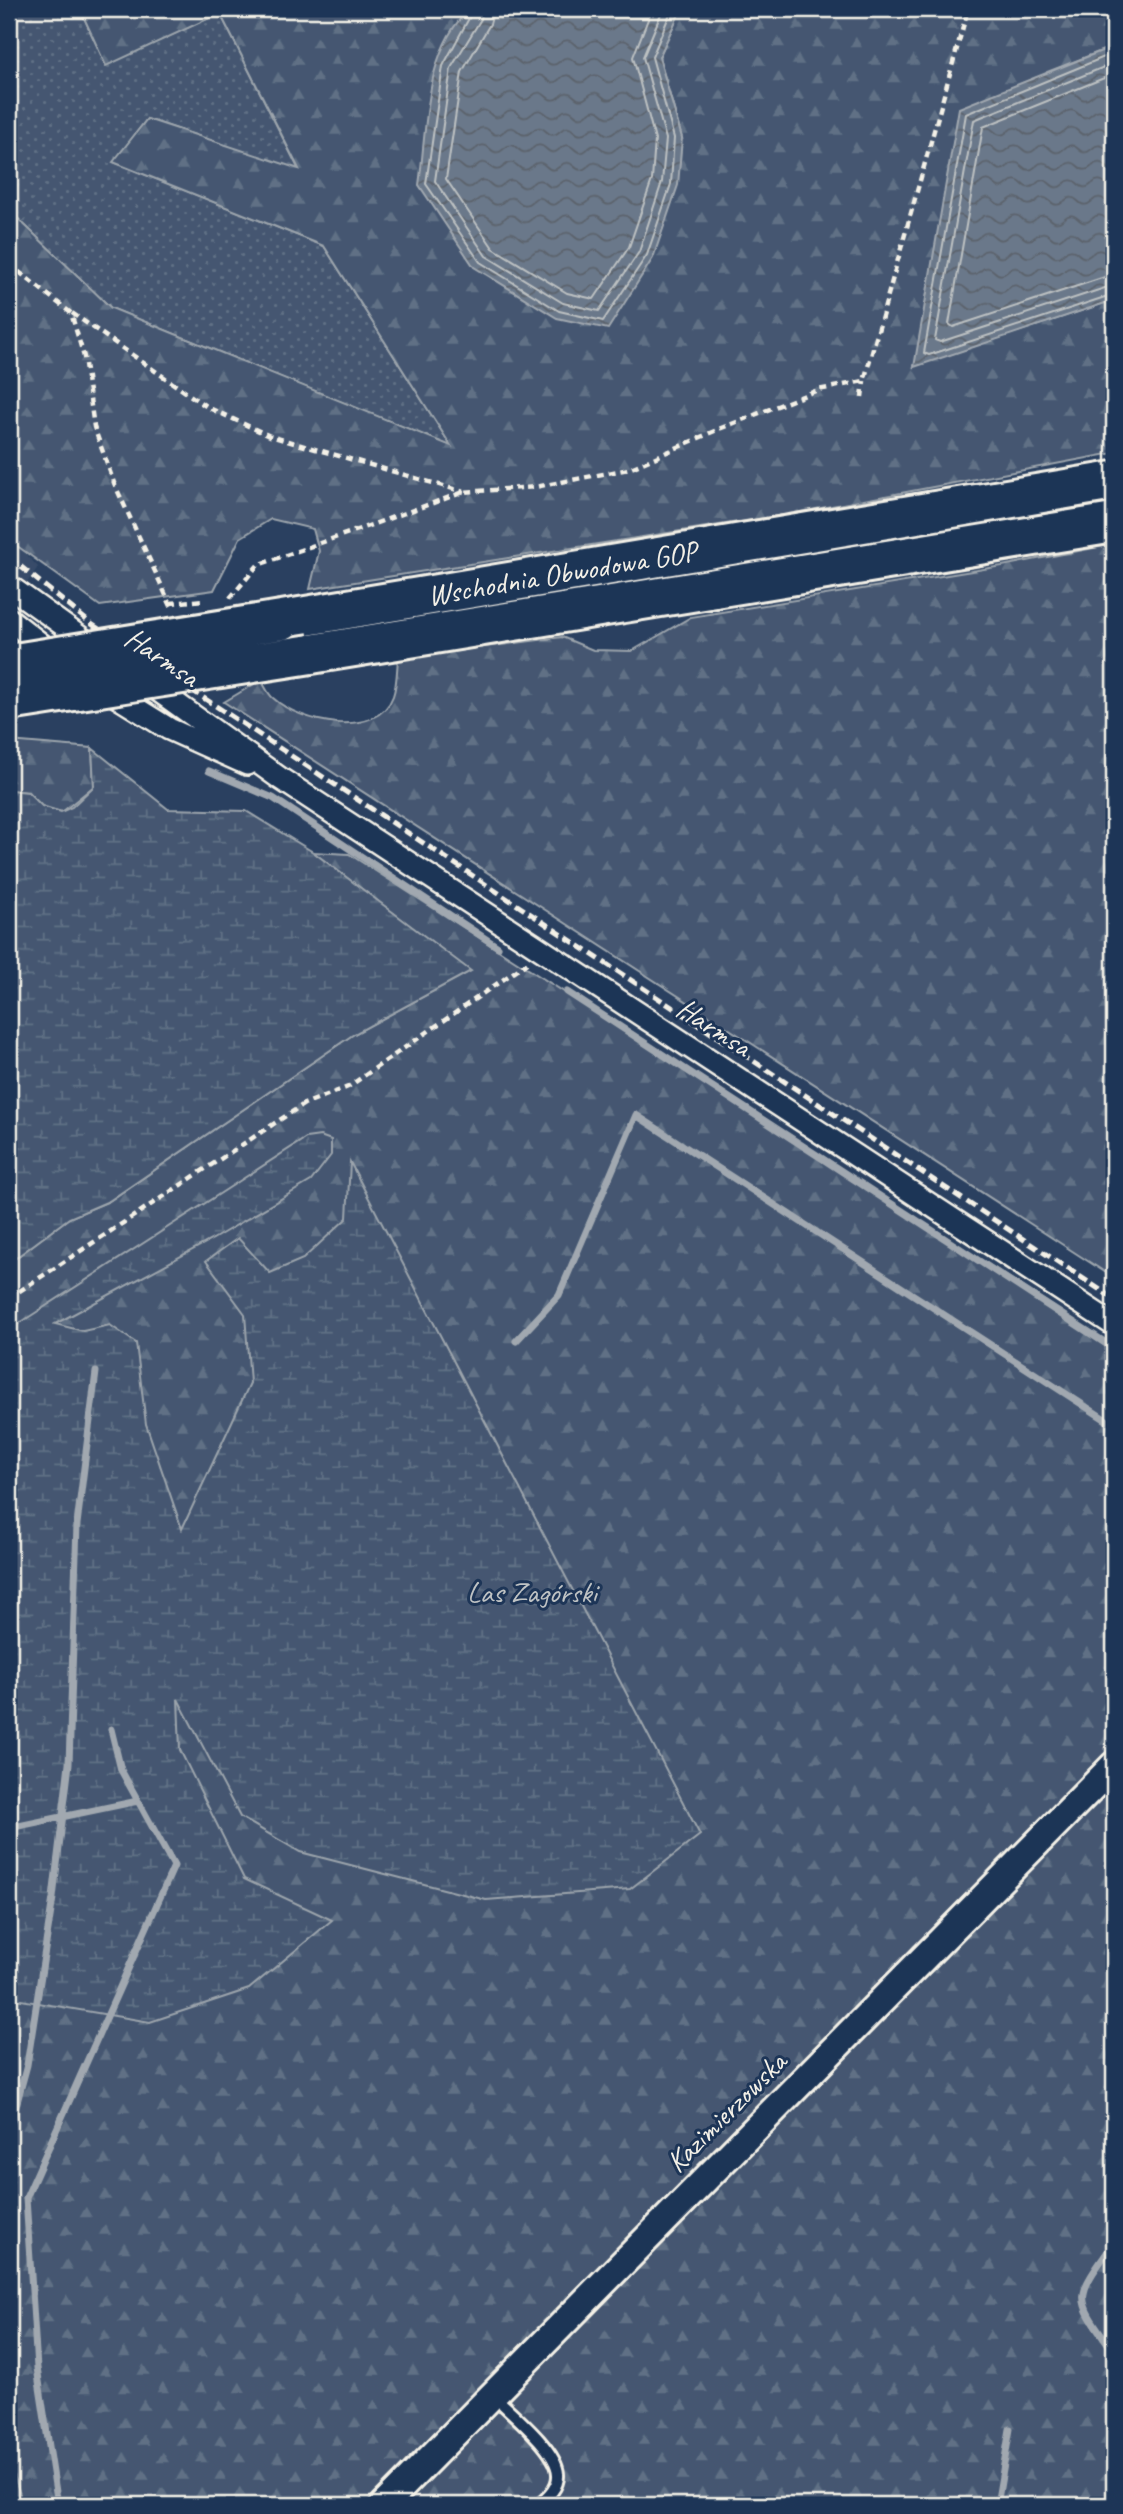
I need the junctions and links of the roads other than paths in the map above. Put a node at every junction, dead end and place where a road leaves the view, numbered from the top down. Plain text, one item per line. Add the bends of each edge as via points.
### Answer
1 (1114, 481) edge
2 (1114, 523) edge
3 (9, 586) edge
4 (9, 620) edge
5 (9, 664) edge
6 (9, 701) edge
7 (281, 779) junction
8 (1114, 1325) edge
9 (1114, 1765) edge
10 (493, 2395) junction
11 (384, 2505) edge
12 (539, 2505) edge

1 - 5 highway, Wschodnia Obwodowa GOP, bridge
2 - 6 highway, Wschodnia Obwodowa GOP, bridge
3 - 7 street, Harmsa
4 - 7 street, Harmsa via 105,690 169,729
7 - 8 street, Harmsa
9 - 10 street, Kazimierzowska
10 - 11 street, Kazimierzowska
10 - 12 lane via 557,2465 554,2490

